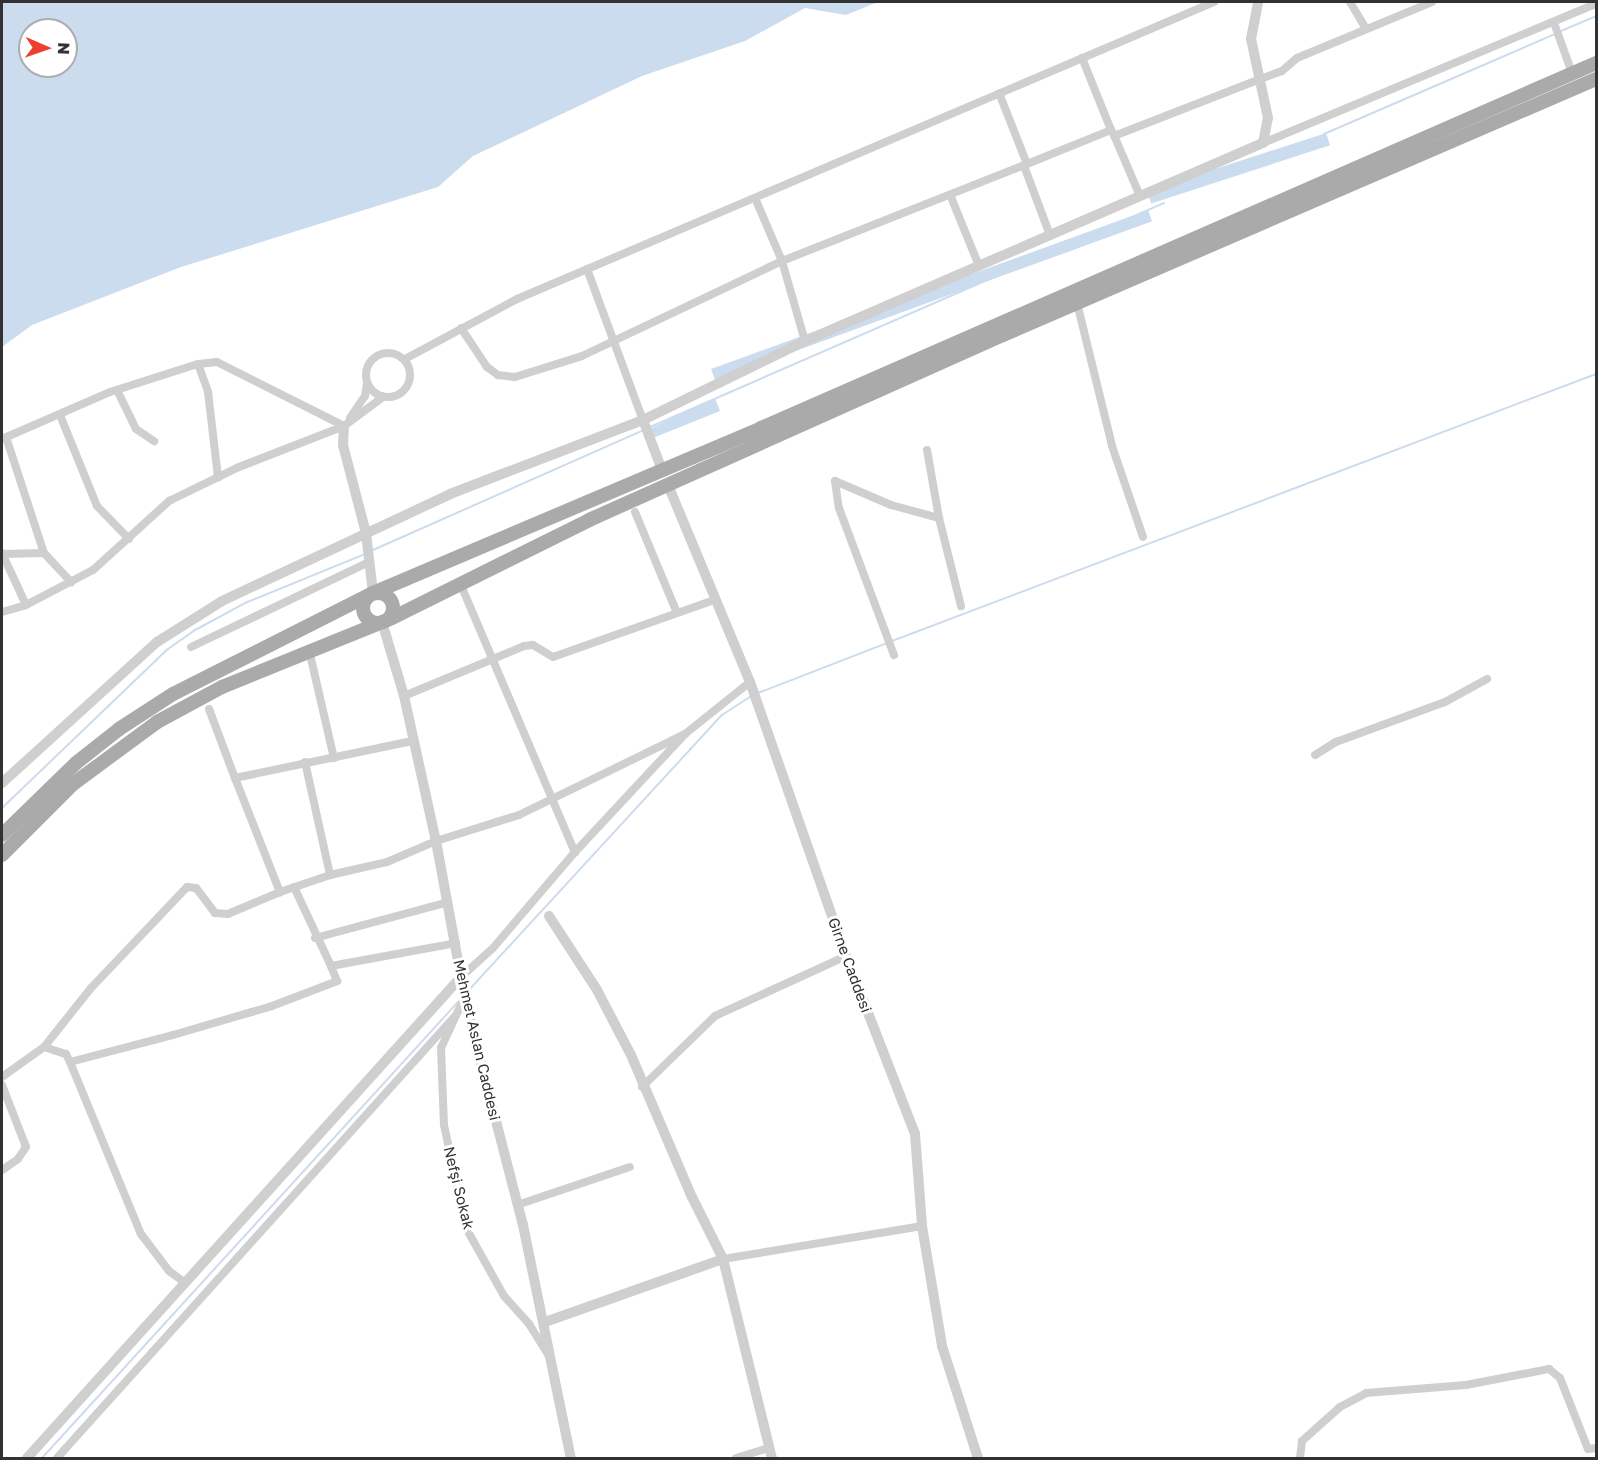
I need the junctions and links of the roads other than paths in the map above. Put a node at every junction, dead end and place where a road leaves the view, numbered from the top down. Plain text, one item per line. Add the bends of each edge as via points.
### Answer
1 (1214, 2) edge
2 (1258, 2) edge
3 (1350, 2) edge
4 (1432, 2) edge
5 (1574, 2) edge
6 (1596, 4) edge
7 (1580, 11) junction
8 (1554, 24) junction
9 (1365, 29) junction
10 (1082, 58) junction
11 (1596, 63) edge
12 (1572, 73) junction
13 (1260, 79) junction
14 (1596, 79) edge
15 (999, 93) junction
16 (1113, 133) junction
17 (1263, 143) junction
18 (1025, 165) junction
19 (951, 196) junction
20 (1140, 196) junction
21 (755, 198) junction
22 (1050, 235) junction
23 (782, 261) junction
24 (979, 266) junction
25 (586, 269) junction
26 (1077, 303) junction
27 (461, 328) junction
28 (613, 340) junction
29 (805, 341) junction
30 (405, 359) junction
31 (198, 364) junction
32 (367, 382) junction
33 (117, 390) junction
34 (383, 397) junction
35 (60, 415) junction
36 (643, 420) junction
37 (344, 426) junction
38 (4, 438) edge
39 (154, 441) dead end
40 (927, 450) dead end
41 (662, 470) junction
42 (218, 477) junction
43 (668, 485) junction
44 (635, 512) dead end
45 (939, 518) junction
46 (366, 533) junction
47 (1143, 537) dead end
48 (129, 539) junction
49 (2, 553) edge
50 (44, 553) junction
51 (369, 562) junction
52 (71, 582) junction
53 (460, 583) junction
54 (373, 593) junction
55 (714, 600) junction
56 (26, 605) junction
57 (961, 606) dead end
58 (2, 612) edge
59 (677, 613) junction
60 (382, 622) junction
61 (190, 647) dead end
62 (309, 650) junction
63 (894, 655) dead end
64 (490, 659) junction
65 (1487, 679) dead end
66 (750, 682) junction
67 (404, 696) junction
68 (209, 709) dead end
69 (685, 734) junction
70 (412, 741) junction
71 (1315, 755) dead end
72 (334, 758) junction
73 (305, 762) junction
74 (235, 778) junction
75 (2, 783) edge
76 (550, 797) junction
77 (2, 835) edge
78 (436, 841) junction
79 (575, 852) junction
80 (2, 855) edge
81 (330, 875) junction
82 (294, 887) junction
83 (280, 892) junction
84 (448, 902) junction
85 (549, 916) dead end
86 (315, 938) junction
87 (456, 943) junction
88 (846, 956) junction
89 (331, 966) junction
90 (461, 977) junction
91 (466, 993) junction
92 (456, 1015) junction
93 (44, 1047) junction
94 (70, 1062) junction
95 (2, 1077) edge
96 (2, 1085) edge
97 (642, 1087) junction
98 (630, 1167) dead end
99 (2, 1170) edge
100 (518, 1205) junction
101 (922, 1226) junction
102 (723, 1259) junction
103 (184, 1282) junction
104 (545, 1322) junction
105 (554, 1364) junction
106 (1596, 1448) edge
107 (770, 1453) edge
108 (27, 1458) edge
109 (57, 1458) edge
110 (571, 1458) edge
111 (736, 1458) edge
112 (978, 1458) edge
113 (1300, 1458) edge

1 - 10 street
2 - 13 street via 1251,39
3 - 9 street
4 - 9 street
5 - 7 street
6 - 7 street
7 - 8 street
8 - 12 street
8 - 17 street
9 - 13 street
10 - 15 street
10 - 16 street
11 - 12 main road
12 - 41 main road
13 - 16 street
13 - 17 street via 1268,118
14 - 26 main road
15 - 18 street
15 - 21 street
16 - 18 street
16 - 20 street
17 - 20 street
18 - 19 street
18 - 22 street
19 - 23 street
19 - 24 street
20 - 22 street
21 - 23 street
21 - 25 street
22 - 24 street
23 - 28 street
23 - 29 street
24 - 29 street
25 - 27 street
25 - 28 street
26 - 43 main road
26 - 47 street via 1112,446
27 - 28 street via 487,367 508,378 582,356
27 - 30 street
28 - 36 street
29 - 36 street
30 - 32 street via 391,352 377,356 367,368
30 - 34 street via 411,372 408,386 397,396
31 - 33 street
31 - 37 street via 230,365
31 - 42 street via 208,392
32 - 34 street
32 - 37 street via 365,396
33 - 35 street
33 - 39 street via 136,429
34 - 37 street
35 - 38 street
35 - 48 street via 97,506
36 - 41 street
36 - 46 street via 450,494
37 - 42 street
37 - 46 street via 343,445
38 - 50 street
40 - 45 street
41 - 54 main road
42 - 48 street via 169,501
43 - 53 main road
43 - 55 street, Girne Caddesi
44 - 59 street
45 - 57 street
45 - 63 street via 891,505 836,481 839,508
46 - 51 street
46 - 75 street via 222,601 157,642
48 - 52 street via 93,570
49 - 50 street
49 - 56 street
50 - 52 street
51 - 54 street
51 - 61 street
52 - 56 street
53 - 60 main road
53 - 64 street
54 - 60 main road via 363,603 363,612 373,622
54 - 60 main road via 382,593 392,603 390,617
54 - 77 main road via 173,694 119,729
55 - 59 street
55 - 66 street, Girne Caddesi
56 - 58 street
59 - 64 street via 553,657 531,644
60 - 62 main road
60 - 67 street, Mehmet Aslan Caddesi
62 - 72 street
62 - 80 main road via 222,687 157,722 73,784
64 - 67 street
64 - 76 street
65 - 71 street via 1445,702 1336,742
66 - 69 street
66 - 88 street, Girne Caddesi
67 - 70 street, Mehmet Aslan Caddesi
68 - 74 street
69 - 76 street
69 - 79 street
70 - 72 street
70 - 78 street, Mehmet Aslan Caddesi
72 - 73 street
73 - 74 street
73 - 81 street
74 - 83 street
76 - 78 street via 519,814
76 - 79 street
78 - 81 street via 387,862
78 - 84 street, Mehmet Aslan Caddesi
79 - 90 street via 493,948
81 - 82 street
82 - 83 street
82 - 86 street
83 - 93 street via 228,914 215,913 196,888 187,887 91,988
84 - 86 street
84 - 87 street, Mehmet Aslan Caddesi
85 - 97 street via 597,990 631,1055
86 - 89 street
87 - 89 street
87 - 90 street, Mehmet Aslan Caddesi
88 - 97 street via 715,1016
88 - 101 street, Girne Caddesi via 915,1134
89 - 94 street via 337,981 272,1006
90 - 91 street, Mehmet Aslan Caddesi
90 - 103 street
91 - 92 street, Nefşi Sokak
91 - 100 street, Mehmet Aslan Caddesi
92 - 105 street, Nefşi Sokak via 441,1048 444,1125 466,1228 504,1296 529,1324
92 - 109 street
93 - 94 street via 66,1054
93 - 95 street
94 - 103 street via 141,1234 169,1271
96 - 99 street via 26,1147 18,1159
97 - 102 street
98 - 100 street
100 - 104 street, Mehmet Aslan Caddesi
101 - 102 street
101 - 112 street, Girne Caddesi via 942,1346
102 - 104 street
102 - 107 street
103 - 108 street
104 - 105 street, Mehmet Aslan Caddesi
105 - 110 street, Mehmet Aslan Caddesi
106 - 113 street via 1588,1449 1578,1432 1560,1378 1549,1369 1466,1385 1366,1393 1340,1407 1302,1441
107 - 111 street

